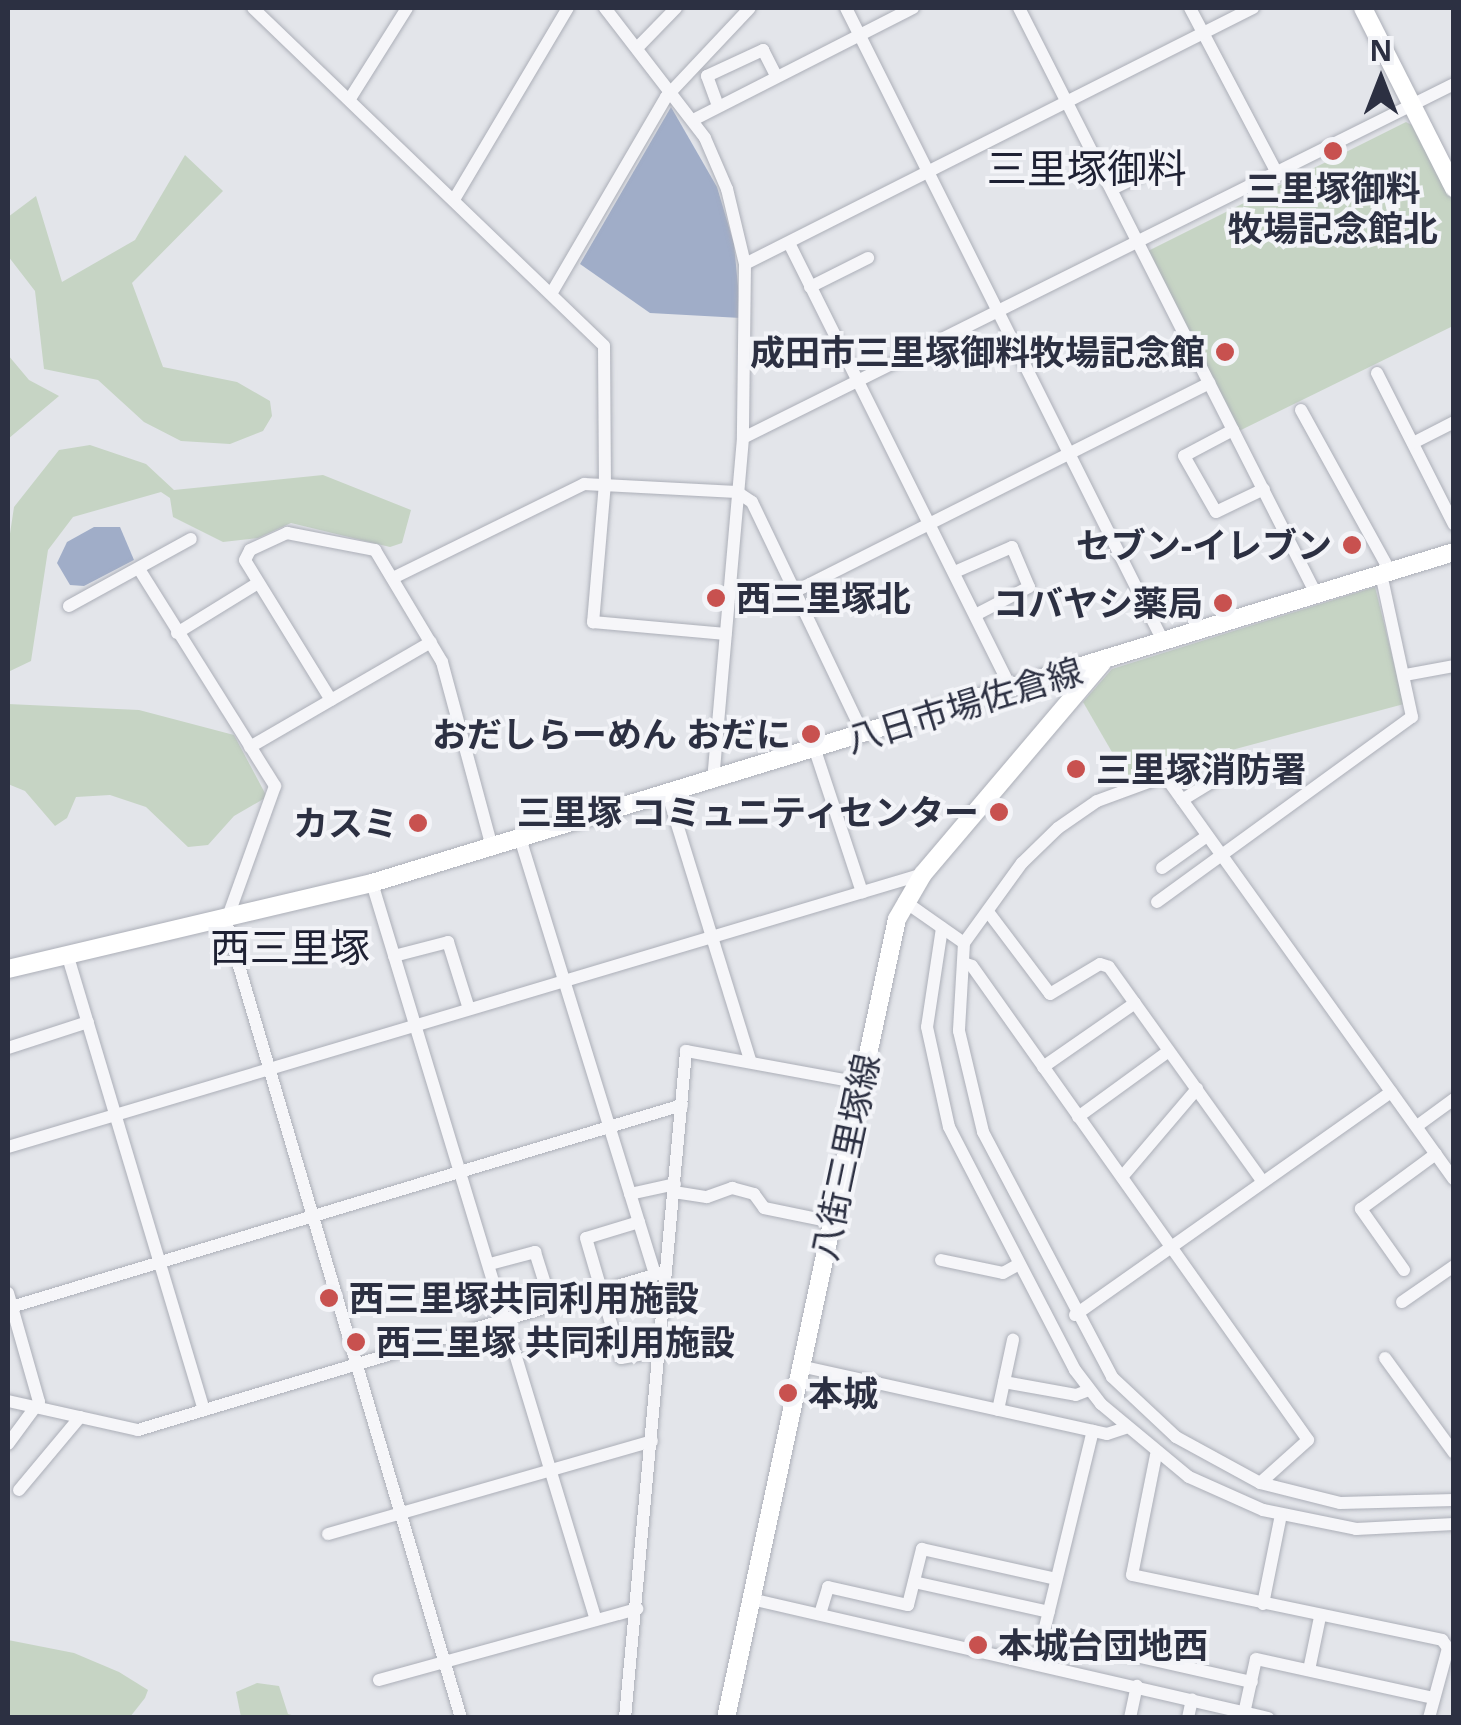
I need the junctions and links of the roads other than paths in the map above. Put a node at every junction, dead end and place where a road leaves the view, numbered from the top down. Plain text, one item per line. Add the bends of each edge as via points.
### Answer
1 (253, 8) edge
2 (407, 8) edge
3 (568, 8) edge
4 (605, 8) edge
5 (676, 8) edge
6 (750, 8) edge
7 (846, 8) edge
8 (913, 8) edge
9 (1018, 8) edge
10 (1190, 8) edge
11 (1253, 8) edge
12 (1363, 8) edge
13 (1202, 32) junction
14 (861, 36) junction
15 (637, 48) junction
16 (777, 77) junction
17 (1454, 84) edge
18 (671, 91) junction
19 (351, 97) junction
20 (1066, 101) junction
21 (1412, 105) junction
22 (718, 106) junction
23 (693, 120) junction
24 (1164, 164) dead end
25 (928, 172) junction
26 (1278, 175) junction
27 (1454, 188) edge
28 (1112, 189) junction
29 (455, 198) junction
30 (789, 244) junction
31 (1140, 244) junction
32 (868, 258) dead end
33 (744, 264) junction
34 (810, 288) junction
35 (551, 294) junction
36 (1002, 313) junction
37 (1377, 373) dead end
38 (860, 382) junction
39 (1210, 383) junction
40 (1301, 410) dead end
41 (1454, 422) edge
42 (1233, 430) junction
43 (743, 438) junction
44 (1413, 443) junction
45 (1073, 452) junction
46 (605, 484) junction
47 (1264, 490) junction
48 (738, 492) junction
49 (934, 523) junction
50 (1454, 524) edge
51 (191, 538) dead end
52 (1454, 552) edge
53 (139, 569) junction
54 (956, 571) junction
55 (1386, 572) junction
56 (393, 578) junction
57 (258, 583) junction
58 (794, 592) junction
59 (1316, 594) junction
60 (69, 606) dead end
61 (978, 613) junction
62 (177, 633) junction
63 (725, 634) junction
64 (1162, 641) junction
65 (431, 642) junction
66 (1102, 662) junction
67 (1454, 666) edge
68 (1405, 675) junction
69 (1012, 690) junction
70 (331, 700) junction
71 (864, 736) junction
72 (250, 747) junction
73 (816, 750) junction
74 (1270, 764) dead end
75 (714, 780) junction
76 (668, 795) junction
77 (1182, 800) junction
78 (1207, 836) junction
79 (520, 838) junction
80 (492, 847) junction
81 (1222, 856) junction
82 (1162, 868) dead end
83 (922, 874) junction
84 (372, 882) junction
85 (862, 892) junction
86 (904, 901) junction
87 (1157, 902) dead end
88 (988, 913) junction
89 (226, 922) junction
90 (942, 928) junction
91 (712, 937) junction
92 (964, 943) junction
93 (394, 956) junction
94 (68, 957) junction
95 (964, 963) junction
96 (8, 969) edge
97 (565, 981) junction
98 (1135, 1003) junction
99 (470, 1009) junction
100 (88, 1022) junction
101 (416, 1025) junction
102 (8, 1048) edge
103 (1170, 1051) junction
104 (750, 1060) junction
105 (1043, 1068) junction
106 (266, 1070) junction
107 (862, 1083) junction
108 (1196, 1089) junction
109 (1390, 1092) junction
110 (1454, 1100) edge
111 (682, 1105) junction
112 (116, 1115) junction
113 (1078, 1117) junction
114 (609, 1125) junction
115 (1416, 1126) junction
116 (8, 1147) edge
117 (1436, 1154) junction
118 (460, 1170) junction
119 (1122, 1177) junction
120 (1454, 1179) edge
121 (1263, 1182) junction
122 (675, 1188) junction
123 (630, 1194) junction
124 (310, 1216) junction
125 (639, 1222) junction
126 (832, 1222) junction
127 (1171, 1250) junction
128 (941, 1260) dead end
129 (160, 1262) junction
130 (490, 1264) junction
131 (1019, 1264) junction
132 (1454, 1266) edge
133 (1404, 1270) dead end
134 (659, 1273) junction
135 (600, 1291) junction
136 (1402, 1302) dead end
137 (9, 1303) edge
138 (552, 1306) junction
139 (1075, 1316) junction
140 (507, 1320) junction
141 (1013, 1340) dead end
142 (659, 1351) junction
143 (1386, 1358) dead end
144 (354, 1366) junction
145 (800, 1366) junction
146 (1004, 1382) junction
147 (1089, 1390) junction
148 (8, 1400) edge
149 (38, 1408) junction
150 (204, 1410) junction
151 (998, 1410) junction
152 (80, 1417) junction
153 (1125, 1428) junction
154 (1093, 1431) junction
155 (652, 1440) junction
156 (8, 1444) edge
157 (1454, 1453) edge
158 (1156, 1455) junction
159 (550, 1470) junction
160 (1260, 1483) junction
161 (19, 1490) dead end
162 (1454, 1500) edge
163 (398, 1514) junction
164 (1281, 1515) junction
165 (1454, 1524) edge
166 (328, 1534) dead end
167 (1056, 1579) junction
168 (914, 1582) junction
169 (751, 1599) junction
170 (1263, 1604) junction
171 (637, 1609) junction
172 (1048, 1612) junction
173 (820, 1614) junction
174 (1320, 1617) junction
175 (595, 1618) junction
176 (1042, 1635) junction
177 (444, 1662) junction
178 (1036, 1664) junction
179 (1309, 1670) junction
180 (379, 1680) dead end
181 (1252, 1682) junction
182 (1137, 1686) junction
183 (1434, 1698) junction
184 (1192, 1699) junction
185 (1244, 1714) edge
186 (460, 1718) edge
187 (626, 1718) edge
188 (726, 1718) edge
189 (1130, 1718) edge
190 (1188, 1718) edge
191 (1268, 1718) edge
192 (1429, 1718) edge

1 - 19 street
2 - 19 street
3 - 29 street
4 - 15 street
5 - 15 street
6 - 18 street
7 - 14 street
8 - 14 street
9 - 20 street
10 - 13 street
11 - 13 street
12 - 21 main road
13 - 20 street
13 - 26 street
14 - 16 street
14 - 25 street
15 - 18 street
16 - 22 street
16 - 22 street via 763,50 707,76
17 - 21 street
18 - 23 street
18 - 35 street
19 - 29 street
20 - 25 street
20 - 28 street
21 - 26 street
21 - 27 main road
22 - 23 street
23 - 33 street via 722,174
24 - 28 street
25 - 30 street
25 - 36 street
26 - 31 street
28 - 31 street
29 - 35 street
30 - 33 street
30 - 34 street
31 - 36 street
31 - 39 street
32 - 34 street
33 - 43 street
34 - 38 street
35 - 46 street via 607,353
36 - 38 street
36 - 45 street
37 - 44 street
38 - 43 street
38 - 49 street
39 - 42 street
39 - 45 street
40 - 55 street
41 - 44 street
42 - 47 street
42 - 47 street via 1184,456 1216,512
43 - 48 street
44 - 50 street
45 - 49 street
45 - 64 street
46 - 48 street
46 - 56 street via 566,490
46 - 63 street via 592,622
47 - 59 street
48 - 58 street via 752,502
48 - 63 street
49 - 54 street
49 - 58 street
51 - 53 street
52 - 55 main road, 八日市場佐倉線
53 - 60 street
53 - 62 street
54 - 61 street
54 - 61 street via 1012,547 1029,587
55 - 59 main road, 八日市場佐倉線
55 - 68 street
56 - 57 street via 375,550 287,533 250,550 245,560
56 - 65 street
57 - 62 street
57 - 70 street
58 - 71 street
59 - 64 main road, 八日市場佐倉線
61 - 69 street
62 - 72 street
63 - 75 street
64 - 66 main road, 八日市場佐倉線
65 - 70 street
65 - 80 street
66 - 69 main road, 八日市場佐倉線
66 - 83 main road, 八街三里塚線
67 - 68 street
68 - 81 street via 1409,720
69 - 71 main road, 八日市場佐倉線
70 - 72 street
71 - 73 main road, 八日市場佐倉線
72 - 89 street via 276,794
73 - 75 main road, 八日市場佐倉線
73 - 85 street
74 - 77 street via 1220,777
75 - 76 main road, 八日市場佐倉線
76 - 79 main road, 八日市場佐倉線
76 - 91 street
77 - 78 street
77 - 88 street via 1158,775 1080,811 1022,863
78 - 81 street
78 - 82 street
79 - 80 main road, 八日市場佐倉線
79 - 97 street
80 - 84 main road, 八日市場佐倉線
81 - 87 street
81 - 109 street
83 - 85 street
83 - 86 main road, 八街三里塚線
84 - 89 main road, 八日市場佐倉線
84 - 93 street
85 - 91 street
86 - 90 street
86 - 107 main road, 八街三里塚線
88 - 92 street
88 - 98 street via 1050,994 1104,964
89 - 94 main road, 八日市場佐倉線
89 - 106 street
90 - 92 street
90 - 131 street via 927,1027 941,1102 958,1150
91 - 97 street
91 - 104 street
92 - 95 street
93 - 99 street via 448,942
93 - 101 street
94 - 96 main road, 八日市場佐倉線
94 - 100 street
95 - 105 street
95 - 139 street via 959,1031 974,1104
97 - 99 street
97 - 114 street
98 - 103 street
98 - 105 street
99 - 101 street
100 - 102 street
100 - 112 street
101 - 106 street
101 - 118 street
103 - 108 street
103 - 113 street
104 - 107 street
104 - 111 street via 686,1052
105 - 113 street
106 - 112 street
106 - 124 street
107 - 126 main road, 八街三里塚線
108 - 119 street
108 - 121 street
109 - 115 street
109 - 121 street
110 - 115 street
111 - 114 street
111 - 122 street
112 - 116 street
112 - 129 street
113 - 119 street
114 - 118 street
114 - 123 street
115 - 117 street
117 - 120 street
117 - 133 street via 1362,1210
118 - 124 street
118 - 130 street
119 - 127 street
121 - 127 street
122 - 123 street
122 - 126 street via 707,1196 732,1188 754,1194 764,1208
122 - 134 street
123 - 125 street
124 - 129 street
124 - 144 street
125 - 134 street
125 - 135 street via 586,1238
126 - 145 main road, 八街三里塚線
127 - 139 street
127 - 160 street via 1308,1440
128 - 131 street via 1003,1273
129 - 137 street
129 - 150 street
130 - 138 street via 534,1252
130 - 140 street
131 - 147 street
132 - 136 street
134 - 135 street
134 - 142 street
135 - 138 street
135 - 142 street via 620,1358
137 - 149 street
138 - 140 street
139 - 160 street via 1112,1377 1153,1418 1198,1452
140 - 144 street
140 - 159 street
141 - 146 street
142 - 155 street
143 - 157 street
144 - 150 street
144 - 163 street
145 - 151 street
145 - 169 main road, 八街三里塚線
146 - 147 street via 1076,1395
146 - 151 street
147 - 153 street
148 - 149 street
149 - 152 street
149 - 156 street
150 - 152 street via 138,1430
151 - 154 street
152 - 161 street
153 - 154 street
153 - 158 street
154 - 167 street
155 - 159 street
155 - 171 street
158 - 164 street via 1214,1490
158 - 170 street via 1130,1572
159 - 163 street
159 - 175 street
160 - 162 street via 1340,1503
163 - 166 street
163 - 177 street
164 - 165 street via 1381,1530
164 - 170 street
167 - 168 street via 922,1549
167 - 172 street
168 - 172 street
168 - 173 street via 908,1604 828,1587
169 - 173 street
169 - 188 main road, 八街三里塚線
170 - 174 street
171 - 175 street
171 - 187 street
172 - 176 street
173 - 178 street
174 - 179 street
174 - 183 street via 1442,1640 1448,1648
175 - 177 street
176 - 178 street
176 - 181 street
177 - 180 street
177 - 186 street
178 - 182 street
179 - 181 street via 1256,1658
179 - 183 street
181 - 185 street
182 - 184 street
182 - 189 street
183 - 192 street
184 - 185 street
184 - 190 street
185 - 191 street

